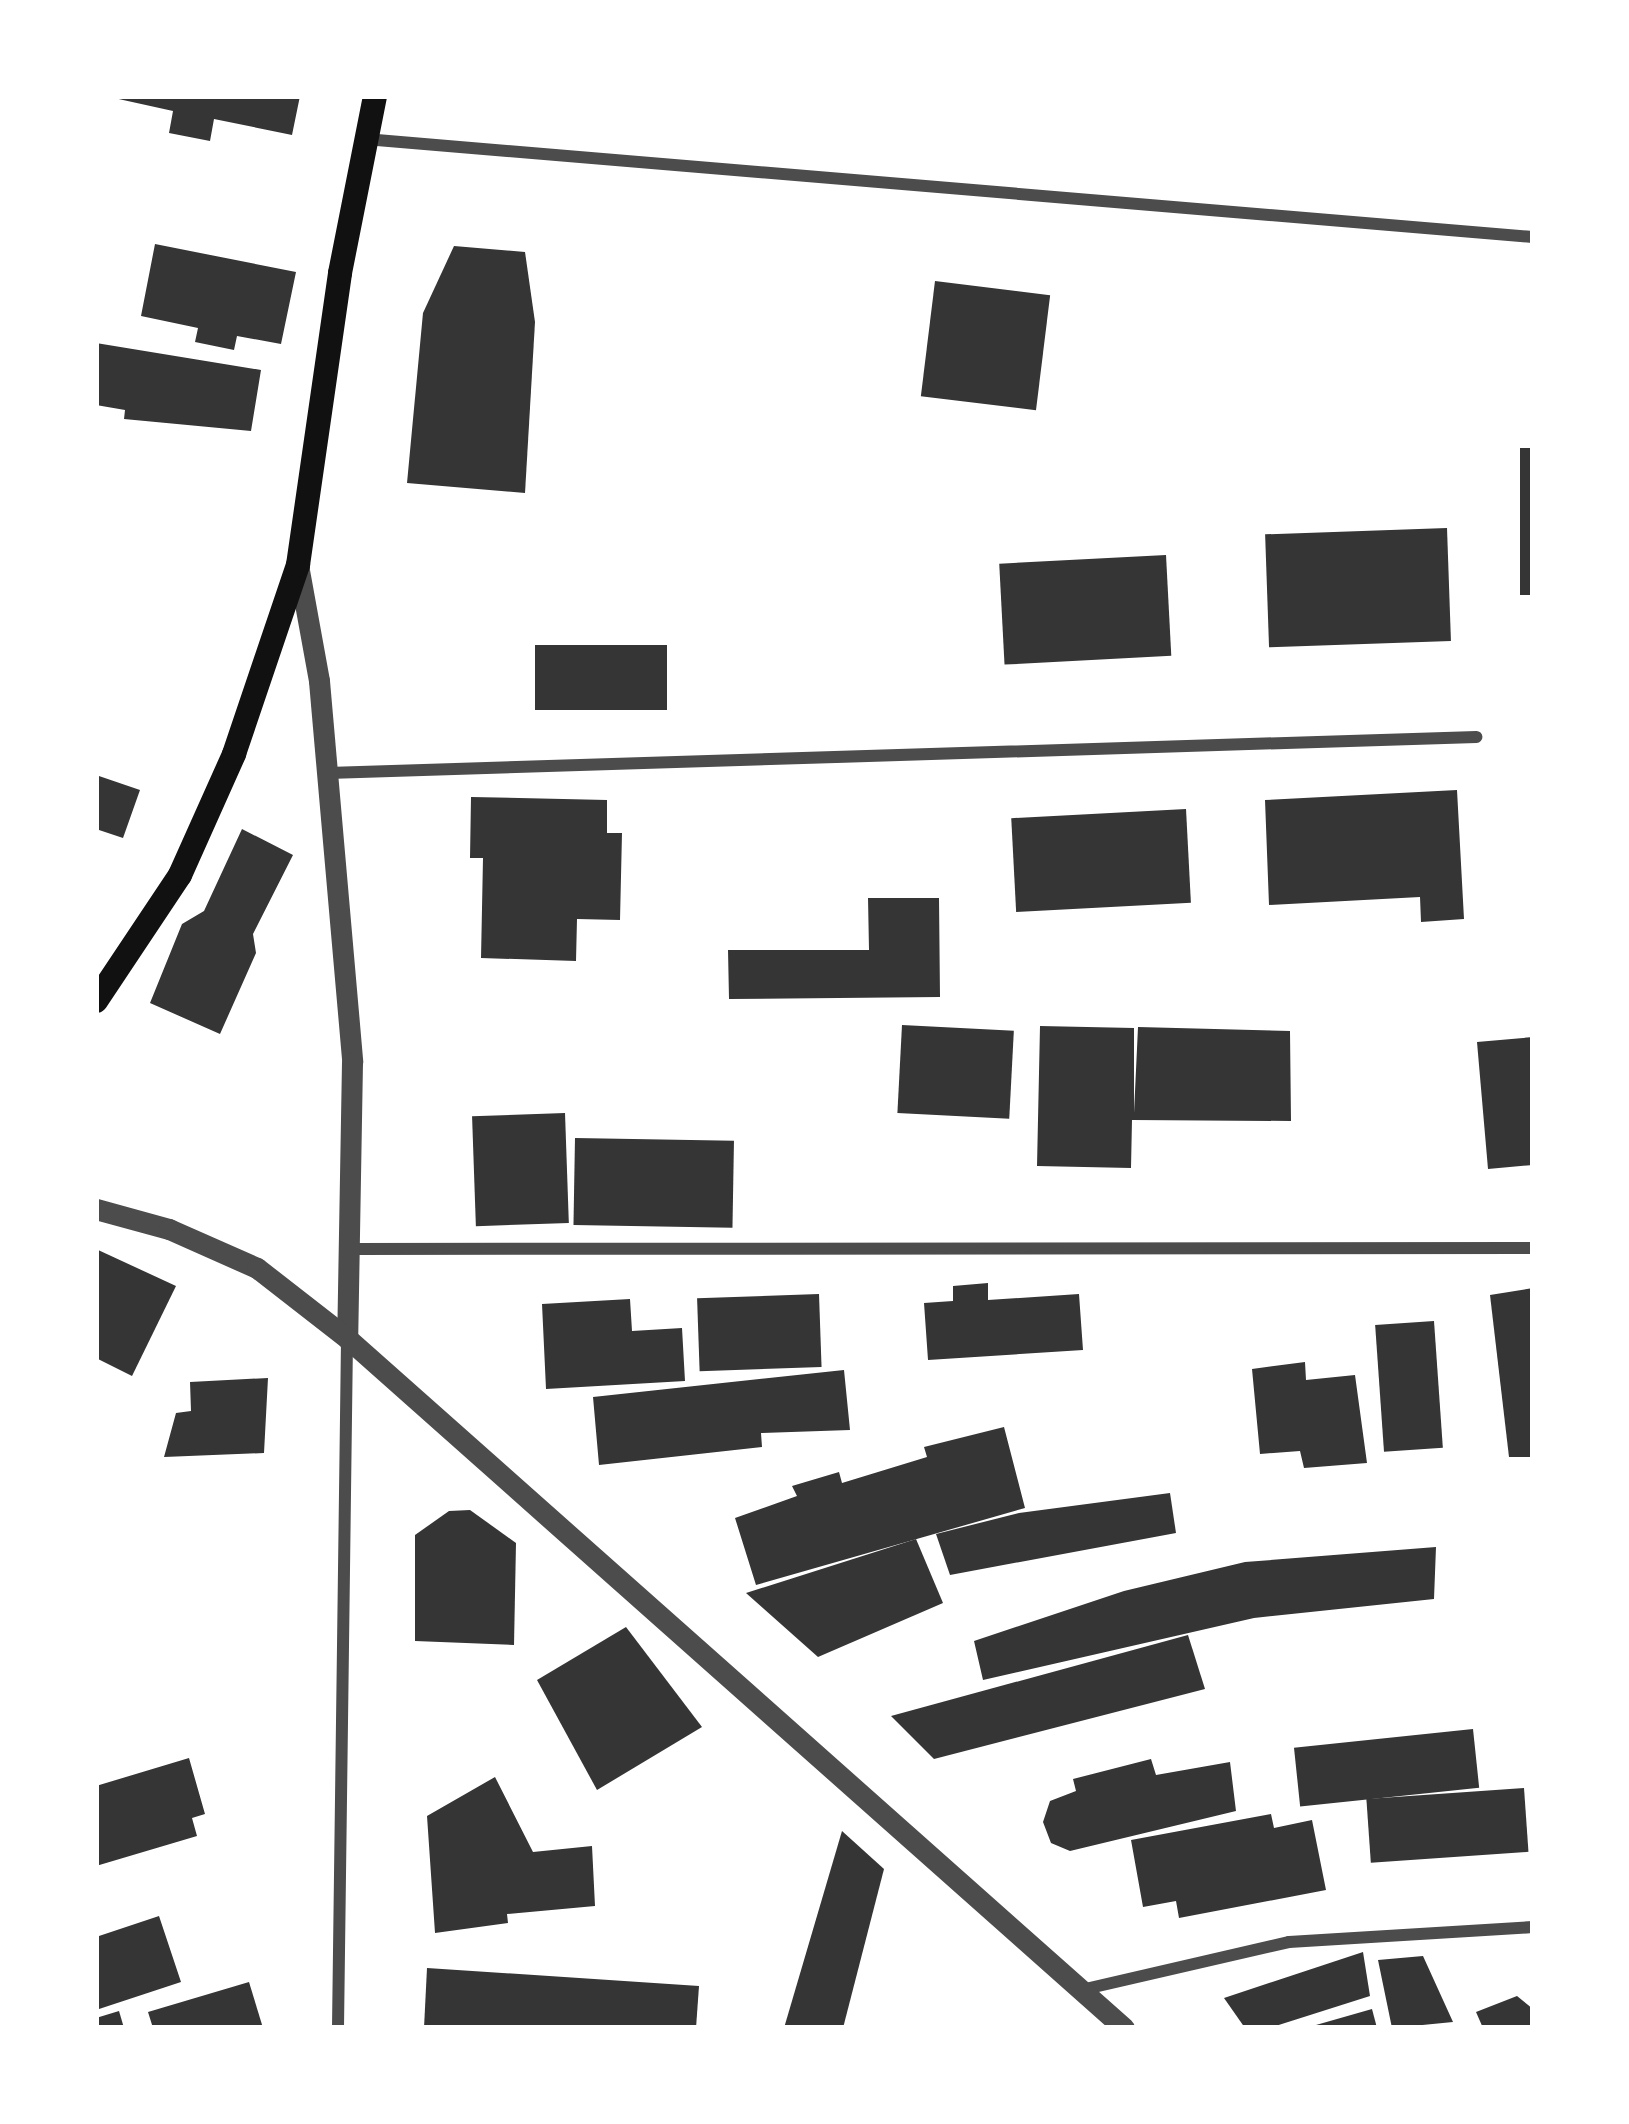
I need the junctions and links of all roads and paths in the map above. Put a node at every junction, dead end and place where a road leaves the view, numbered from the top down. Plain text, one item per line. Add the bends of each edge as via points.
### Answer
1 (375, 96) edge
2 (365, 139) junction
3 (1533, 237) edge
4 (298, 565) junction
5 (1476, 737) dead end
6 (328, 773) junction
7 (96, 1001) edge
8 (96, 1209) edge
9 (1533, 1248) edge
10 (353, 1249) junction
11 (347, 1338) junction
12 (1533, 1927) edge
13 (1082, 1990) junction
14 (338, 2028) edge
15 (1124, 2028) edge

1 - 2 main road
2 - 3 street
2 - 4 main road
4 - 6 street
4 - 7 main road via 234,754 180,875
5 - 6 street
6 - 10 street via 352,1062
8 - 11 street via 169,1229 257,1268
9 - 10 street
10 - 11 street
11 - 13 street
11 - 14 street
12 - 13 street via 1289,1942
13 - 15 street

